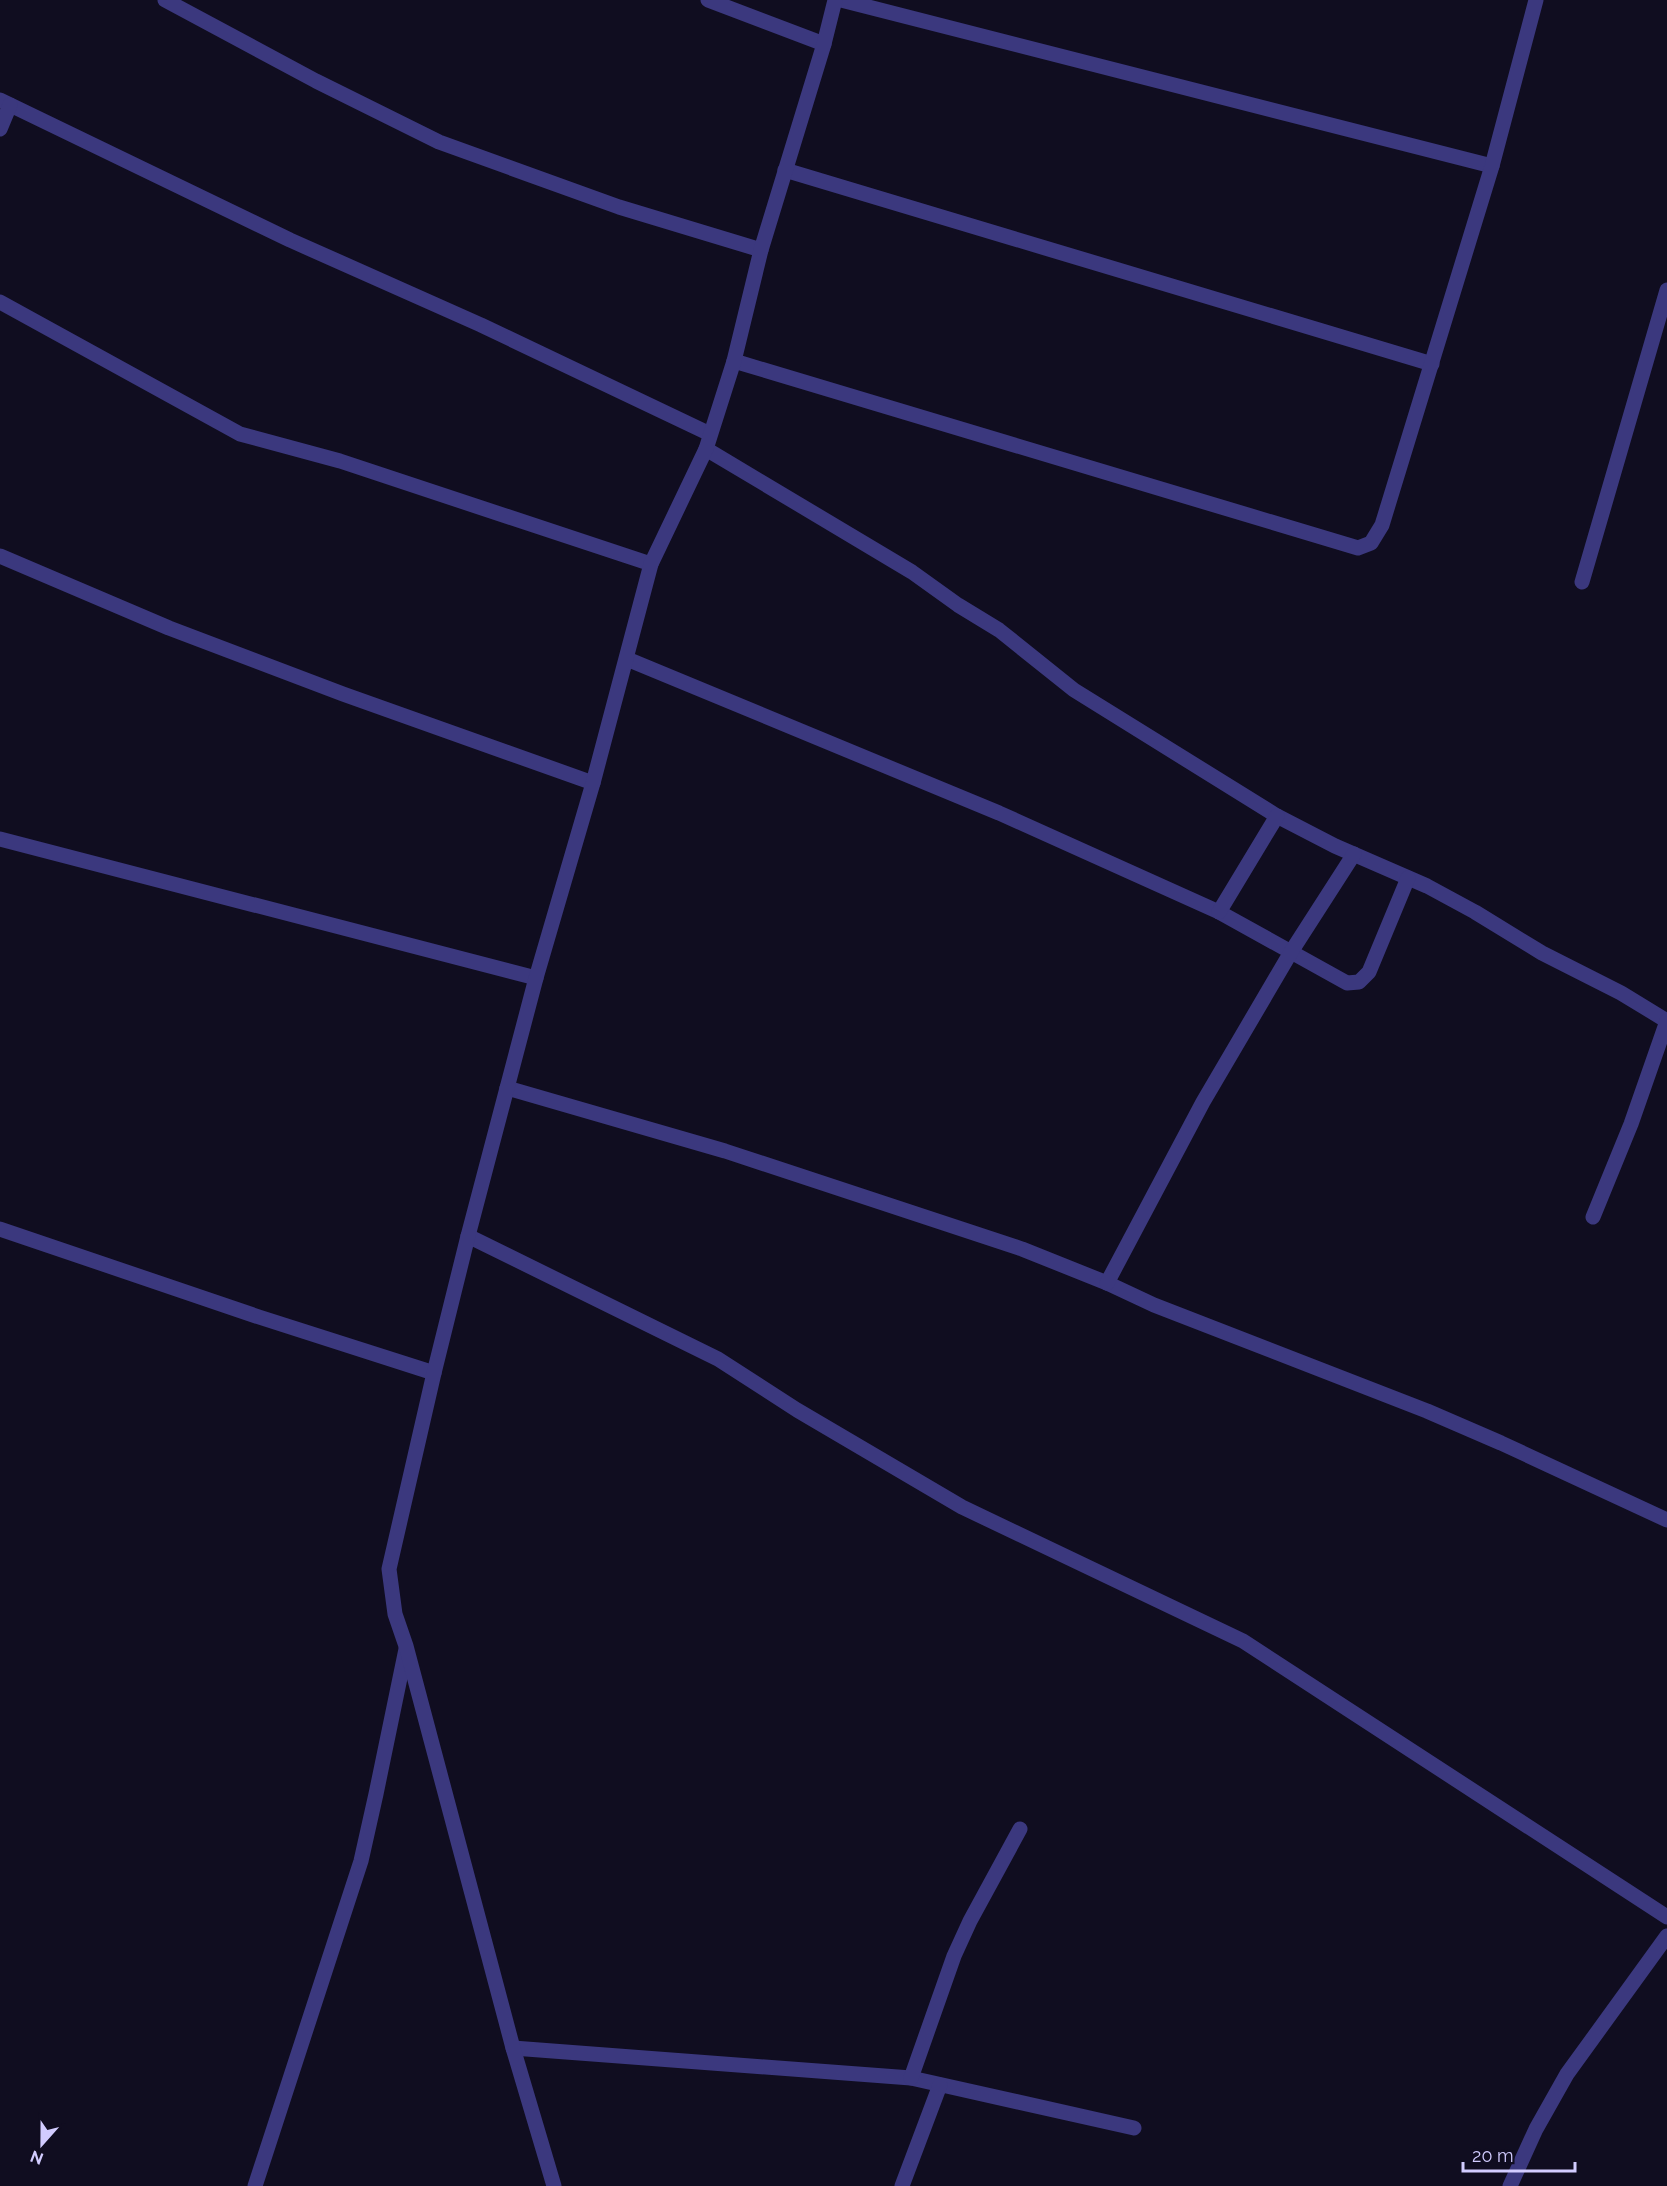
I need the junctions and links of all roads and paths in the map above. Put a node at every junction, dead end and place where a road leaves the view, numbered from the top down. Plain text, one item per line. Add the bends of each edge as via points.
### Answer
1 (165, 0) edge
2 (708, 0) edge
3 (835, 0) edge
4 (841, 0) edge
5 (1536, 0) edge
6 (824, 44) junction
7 (5, 102) edge
8 (0, 129) edge
9 (1492, 166) junction
10 (785, 170) junction
11 (761, 250) junction
12 (1667, 290) edge
13 (0, 302) edge
14 (734, 361) junction
15 (1432, 364) junction
16 (708, 441) junction
17 (0, 556) edge
18 (651, 564) junction
19 (1582, 582) dead end
20 (627, 659) junction
21 (593, 783) junction
22 (1277, 816) junction
23 (0, 839) edge
24 (1354, 854) junction
25 (1408, 878) junction
26 (1219, 912) junction
27 (1291, 952) junction
28 (536, 978) junction
29 (1667, 1021) edge
30 (507, 1088) junction
31 (1593, 1217) dead end
32 (0, 1229) edge
33 (468, 1236) junction
34 (1107, 1283) junction
35 (434, 1372) junction
36 (1667, 1520) edge
37 (406, 1646) junction
38 (1020, 1829) dead end
39 (1667, 1917) edge
40 (1667, 1936) edge
41 (513, 2048) junction
42 (911, 2078) junction
43 (940, 2085) junction
44 (1134, 2128) dead end
45 (255, 2186) edge
46 (554, 2186) edge
47 (902, 2186) edge
48 (1510, 2186) edge

1 - 11 street via 439,142 619,207
2 - 6 street
3 - 6 street
4 - 9 street
5 - 9 street
6 - 10 street
7 - 8 street
7 - 16 street via 290,240 491,329
9 - 15 street
10 - 11 street
10 - 15 street
11 - 14 street
12 - 19 street
13 - 18 street via 240,434 340,461
14 - 15 street via 1358,548 1371,543 1382,525
14 - 16 street
16 - 18 street
16 - 22 street via 999,630 1074,690
17 - 21 street via 343,694
18 - 20 street
20 - 21 street
20 - 26 street via 999,813
21 - 28 street
22 - 24 street
22 - 26 street
23 - 28 street
24 - 25 street
24 - 27 street
25 - 27 street via 1370,972 1359,982 1347,983
25 - 29 street
26 - 27 street
27 - 34 street via 1203,1102
28 - 30 street
29 - 31 street
30 - 33 street
30 - 34 street via 725,1151 1022,1249
32 - 35 street
33 - 35 street
33 - 39 street via 718,1359 962,1507 1243,1641
34 - 36 street via 1501,1443
35 - 37 street via 389,1569 395,1614
37 - 41 street
37 - 45 street via 361,1861
38 - 42 street via 954,1956
40 - 48 street via 1567,2074
41 - 42 street
41 - 46 street
42 - 43 street
43 - 44 street
43 - 47 street

